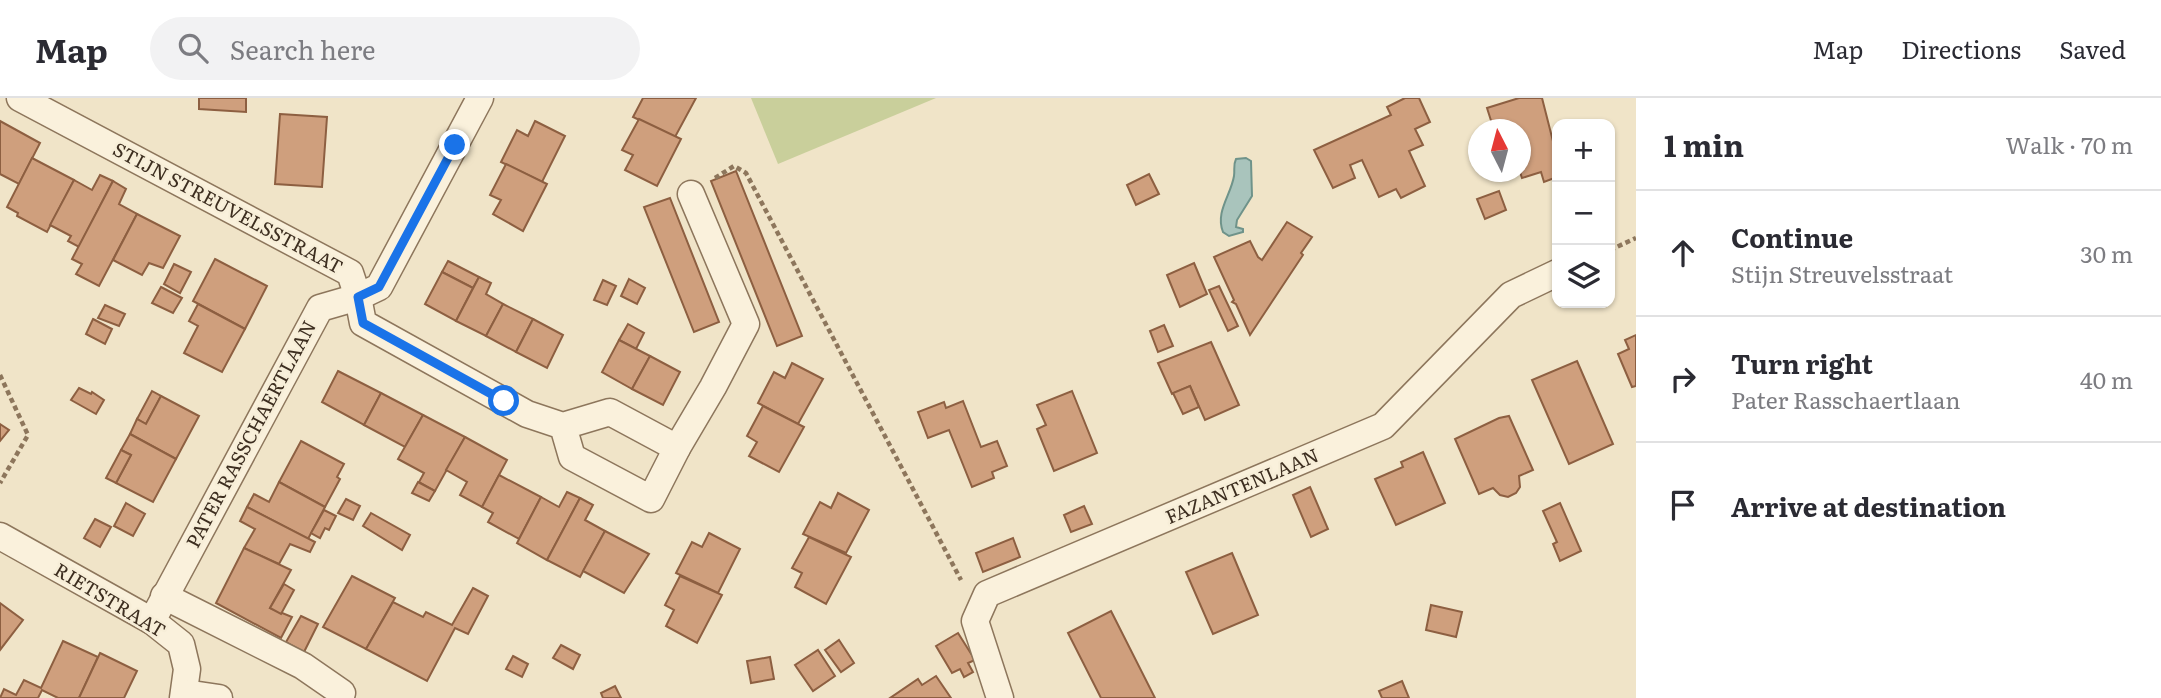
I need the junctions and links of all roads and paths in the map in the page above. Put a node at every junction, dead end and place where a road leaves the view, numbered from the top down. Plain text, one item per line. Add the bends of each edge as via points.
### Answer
1 (20, 98) edge
2 (480, 98) edge
3 (44, 104) edge
4 (691, 194) joint
5 (1636, 238) edge
6 (1615, 248) edge
7 (1552, 276) edge
8 (358, 297) junction
9 (0, 375) edge
10 (564, 426) junction
11 (677, 448) junction
12 (0, 483) edge
13 (0, 536) edge
14 (164, 596) junction
15 (978, 613) junction
16 (152, 621) junction
17 (184, 695) edge
18 (219, 698) edge
19 (340, 698) edge
20 (1000, 698) edge

1 - 3 street, STIJN STREUVELSSTRAAT
2 - 8 street, PATER RASSCHAERTLAAN via 379,287
3 - 8 street, STIJN STREUVELSSTRAAT via 350,273
4 - 11 street via 746,324
4 - 15 path via 734,166 746,173
5 - 6 path
7 - 15 street, FAZANTENLAAN via 1511,295 1383,426 987,594
8 - 10 street, STIJN STREUVELSSTRAAT via 363,323 527,414
8 - 14 street, PATER RASSCHAERTLAAN via 320,308
9 - 12 path via 28,435
10 - 11 street via 610,411
10 - 11 street via 572,457 651,499
13 - 16 street, RIETSTRAAT
14 - 16 street, PATER RASSCHAERTLAAN
14 - 19 street, RIETSTRAAT via 303,666 342,693
15 - 20 street via 975,621
16 - 17 street, RIETSTRAAT via 181,644 187,669
17 - 18 street, RIETSTRAAT

